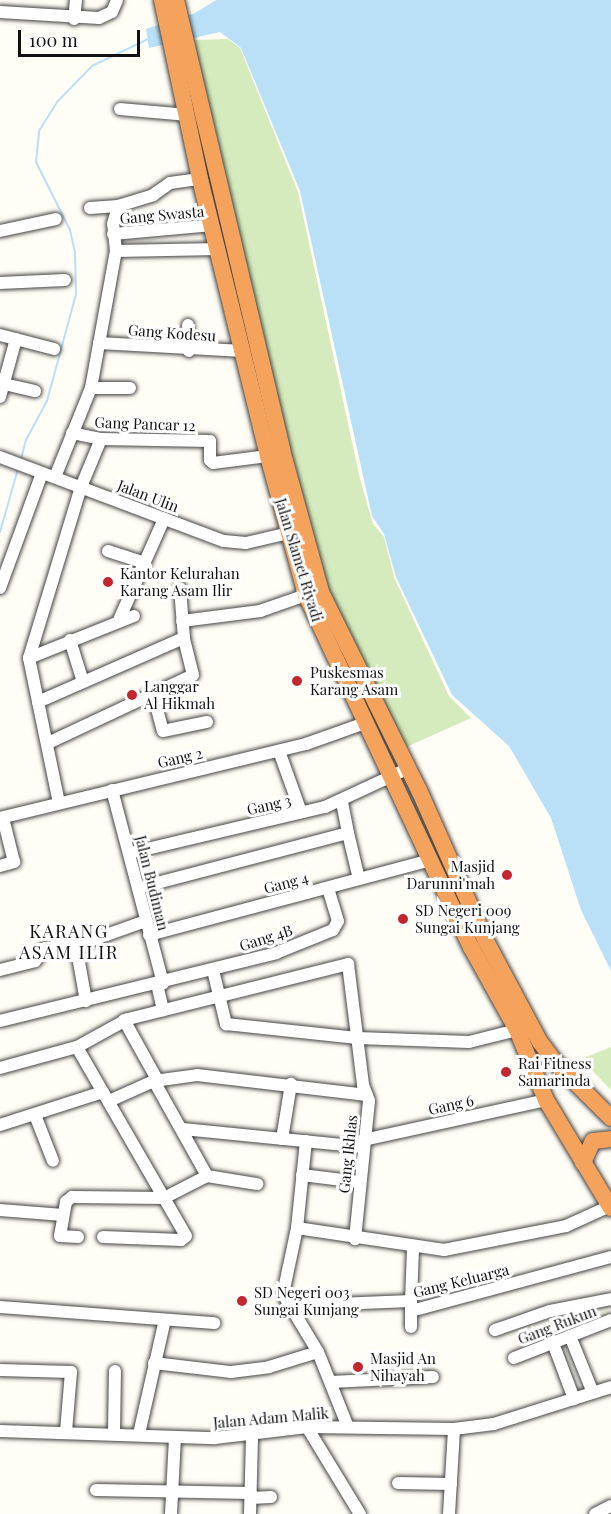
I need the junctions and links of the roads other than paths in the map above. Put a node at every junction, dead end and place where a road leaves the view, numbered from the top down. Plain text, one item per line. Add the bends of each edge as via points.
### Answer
1 (76, 0) edge
2 (117, 0) edge
3 (170, 7) edge
4 (0, 12) edge
5 (0, 17) edge
6 (74, 19) junction
7 (180, 55) junction
8 (120, 109) dead end
9 (188, 115) junction
10 (200, 179) junction
11 (118, 206) junction
12 (90, 208) dead end
13 (56, 219) dead end
14 (213, 225) junction
15 (0, 231) edge
16 (113, 234) junction
17 (219, 249) junction
18 (116, 251) junction
19 (65, 280) dead end
20 (0, 283) edge
21 (188, 325) dead end
22 (0, 336) edge
23 (16, 339) junction
24 (99, 343) junction
25 (54, 349) dead end
26 (189, 351) junction
27 (243, 351) junction
28 (2, 384) edge
29 (91, 388) junction
30 (130, 388) dead end
31 (35, 392) dead end
32 (0, 397) edge
33 (268, 421) junction
34 (72, 433) junction
35 (101, 439) junction
36 (268, 456) junction
37 (1, 457) edge
38 (42, 473) junction
39 (55, 477) junction
40 (81, 487) junction
41 (164, 519) junction
42 (289, 533) junction
43 (108, 551) dead end
44 (145, 563) junction
45 (0, 588) edge
46 (180, 588) dead end
47 (306, 594) junction
48 (134, 616) dead end
49 (119, 620) junction
50 (182, 621) junction
51 (184, 638) junction
52 (70, 640) junction
53 (29, 657) junction
54 (83, 682) junction
55 (153, 694) junction
56 (38, 702) junction
57 (207, 722) dead end
58 (366, 723) junction
59 (48, 743) junction
60 (279, 751) junction
61 (409, 768) junction
62 (391, 775) junction
63 (112, 790) junction
64 (419, 790) junction
65 (401, 796) junction
66 (342, 801) junction
67 (59, 803) junction
68 (301, 813) junction
69 (2, 818) edge
70 (348, 833) junction
71 (130, 853) junction
72 (431, 860) junction
73 (0, 866) edge
74 (358, 879) junction
75 (138, 888) junction
76 (328, 888) junction
77 (146, 921) junction
78 (149, 935) junction
79 (76, 945) junction
80 (0, 970) edge
81 (213, 970) junction
82 (160, 983) junction
83 (219, 998) junction
84 (86, 1001) junction
85 (164, 1010) junction
86 (124, 1020) junction
87 (0, 1021) edge
88 (517, 1030) junction
89 (357, 1038) junction
90 (77, 1047) junction
91 (0, 1068) edge
92 (156, 1081) junction
93 (291, 1084) junction
94 (367, 1095) junction
95 (106, 1096) junction
96 (546, 1100) junction
97 (35, 1115) junction
98 (611, 1118) edge
99 (0, 1125) edge
100 (183, 1129) junction
101 (282, 1139) junction
102 (611, 1139) edge
103 (306, 1141) junction
104 (363, 1143) junction
105 (53, 1161) dead end
106 (583, 1163) junction
107 (302, 1175) junction
108 (207, 1176) junction
109 (359, 1182) junction
110 (257, 1184) dead end
111 (164, 1198) junction
112 (610, 1207) edge
113 (0, 1210) edge
114 (63, 1215) junction
115 (297, 1228) junction
116 (78, 1237) dead end
117 (104, 1238) dead end
118 (355, 1239) junction
119 (413, 1248) junction
120 (611, 1257) edge
121 (611, 1299) edge
122 (287, 1306) junction
123 (411, 1306) junction
124 (0, 1307) edge
125 (165, 1320) junction
126 (611, 1320) edge
127 (214, 1323) dead end
128 (411, 1327) dead end
129 (495, 1330) dead end
130 (570, 1336) junction
131 (553, 1343) junction
132 (318, 1352) junction
133 (514, 1358) dead end
134 (154, 1363) junction
135 (0, 1370) edge
136 (115, 1371) dead end
137 (434, 1377) dead end
138 (330, 1382) junction
139 (611, 1387) edge
140 (593, 1393) junction
141 (574, 1399) junction
142 (307, 1427) junction
143 (348, 1427) junction
144 (454, 1429) junction
145 (0, 1431) edge
146 (66, 1432) junction
147 (114, 1432) junction
148 (139, 1434) junction
149 (175, 1437) junction
150 (252, 1437) junction
151 (398, 1483) dead end
152 (451, 1484) junction
153 (96, 1490) dead end
154 (172, 1493) junction
155 (251, 1495) junction
156 (271, 1497) dead end
157 (611, 1506) edge
158 (171, 1514) edge
159 (250, 1514) edge
160 (360, 1514) edge
161 (449, 1514) edge
162 (595, 1514) edge

1 - 6 street
2 - 6 street via 105,16
3 - 7 highway, Jalan Slamet Riyadi
4 - 5 street
4 - 6 street
7 - 9 highway, Jalan Slamet Riyadi
7 - 33 highway, Jalan Slamet Riyadi
8 - 9 street
9 - 10 highway, Jalan Slamet Riyadi
10 - 11 street via 171,183 153,195
10 - 14 highway, Jalan Slamet Riyadi
11 - 12 street
11 - 16 street
13 - 15 street
14 - 16 street, Gang Swasta
14 - 17 highway, Jalan Slamet Riyadi
16 - 18 street
17 - 18 street
17 - 27 highway, Jalan Slamet Riyadi
18 - 24 street
19 - 20 street
21 - 26 street
22 - 23 street
23 - 25 street
23 - 28 street
24 - 26 street, Gang Kodesu
24 - 29 street
26 - 27 street, Gang Kodesu
27 - 33 highway, Jalan Slamet Riyadi
28 - 31 street
28 - 32 street
29 - 30 street
29 - 34 street
33 - 36 highway, Jalan Slamet Riyadi
33 - 61 highway, Jalan Slamet Riyadi via 321,592
34 - 35 street, Gang Pancar 12
34 - 39 street
35 - 36 street, Gang Pancar 12 via 210,441 213,463
35 - 40 street
36 - 42 highway, Jalan Slamet Riyadi
37 - 38 street, Jalan Ulin
38 - 39 street, Jalan Ulin
38 - 45 street
39 - 40 street, Jalan Ulin
40 - 41 street, Jalan Ulin
40 - 53 street
41 - 42 street, Jalan Ulin via 236,543
41 - 44 street
42 - 47 highway, Jalan Slamet Riyadi
43 - 44 street
44 - 49 street
46 - 50 street
47 - 50 street via 260,611
47 - 58 highway, Jalan Slamet Riyadi
48 - 49 street
49 - 52 street
50 - 51 street
51 - 54 street
51 - 55 street via 193,675
52 - 53 street
52 - 54 street
53 - 56 street
54 - 56 street
55 - 57 street via 164,731
55 - 59 street
56 - 59 street
58 - 60 street, Gang 2
58 - 62 highway, Jalan Slamet Riyadi
59 - 67 street
60 - 63 street, Gang 2
60 - 68 street
61 - 62 street, Gang 3
61 - 64 highway, Jalan Slamet Riyadi
62 - 65 highway, Jalan Slamet Riyadi
62 - 66 street, Gang 3
63 - 67 street, Gang 2
63 - 71 street, Jalan Budiman
64 - 65 highway
64 - 98 highway, Jalan Slamet Riyadi via 486,941 540,1042
65 - 72 highway, Jalan Slamet Riyadi
66 - 68 street, Gang 3
66 - 70 street
67 - 69 street, Gang 2
68 - 71 street, Gang 3
69 - 73 street via 14,862
70 - 74 street
70 - 75 street
71 - 75 street, Jalan Budiman
72 - 74 street, Gang 4
72 - 88 highway, Jalan Slamet Riyadi via 471,947
74 - 76 street, Gang 4
75 - 77 street, Jalan Budiman
76 - 78 street, Gang 4
76 - 81 street, Gang 4B via 338,921 333,930 276,953
77 - 78 street, Jalan Budiman
77 - 79 street
78 - 82 street, Jalan Budiman
79 - 80 street via 45,948 35,961
79 - 84 street
81 - 82 street, Gang 4B
81 - 83 street
82 - 84 street, Gang 4B
82 - 85 street, Jalan Budiman
83 - 85 street
83 - 89 street via 226,1024
83 - 89 street, Gang Ikhlas via 348,964
84 - 87 street, Gang 4B
85 - 86 street
86 - 90 street
86 - 92 street
88 - 89 street via 469,1042
88 - 96 highway, Jalan Slamet Riyadi
89 - 94 street, Gang Ikhlas
90 - 91 street
90 - 95 street
92 - 93 street via 197,1075
92 - 95 street
92 - 100 street
93 - 94 street
93 - 101 street
94 - 104 street, Gang Ikhlas
95 - 97 street
95 - 111 street
96 - 104 street, Gang 6
96 - 106 highway, Jalan Slamet Riyadi
97 - 99 street
97 - 105 street
100 - 101 street, Gang 6
100 - 108 street
101 - 103 street, Gang 6
102 - 106 highway via 593,1141
103 - 104 street, Gang 6
103 - 107 street
104 - 109 street, Gang Ikhlas
106 - 112 highway, Jalan Slamet Riyadi
107 - 109 street
107 - 115 street
108 - 110 street
108 - 111 street
109 - 118 street, Gang Ikhlas
111 - 114 street via 72,1197 66,1202
111 - 117 street via 185,1239
112 - 119 street via 536,1234 444,1250
113 - 114 street
114 - 116 street via 60,1236
115 - 118 street
115 - 122 street via 283,1294
118 - 119 street
119 - 123 street
120 - 123 street, Gang Keluarga
121 - 129 street via 550,1311
122 - 123 street, Gang Keluarga
122 - 132 street
123 - 128 street
124 - 125 street
125 - 127 street
125 - 134 street
126 - 130 street, Gang Rukun
130 - 131 street, Gang Rukun
130 - 140 street
131 - 133 street, Gang Rukun
131 - 141 street
132 - 134 street via 249,1371
132 - 138 street
134 - 148 street
135 - 146 street via 71,1372
136 - 147 street
137 - 138 street
138 - 143 street
139 - 140 street, Jalan Adam Malik
140 - 141 street, Jalan Adam Malik
141 - 144 street, Jalan Adam Malik via 494,1424
142 - 143 street, Jalan Adam Malik
142 - 150 street, Jalan Adam Malik
142 - 160 street
143 - 144 street, Jalan Adam Malik
144 - 152 street
145 - 146 street, Jalan Adam Malik
146 - 147 street, Jalan Adam Malik
147 - 148 street, Jalan Adam Malik
148 - 149 street, Jalan Adam Malik
149 - 150 street, Jalan Adam Malik
149 - 154 street
150 - 155 street
151 - 152 street
152 - 161 street
153 - 154 street
154 - 155 street
154 - 158 street
155 - 156 street
155 - 159 street
157 - 162 street

